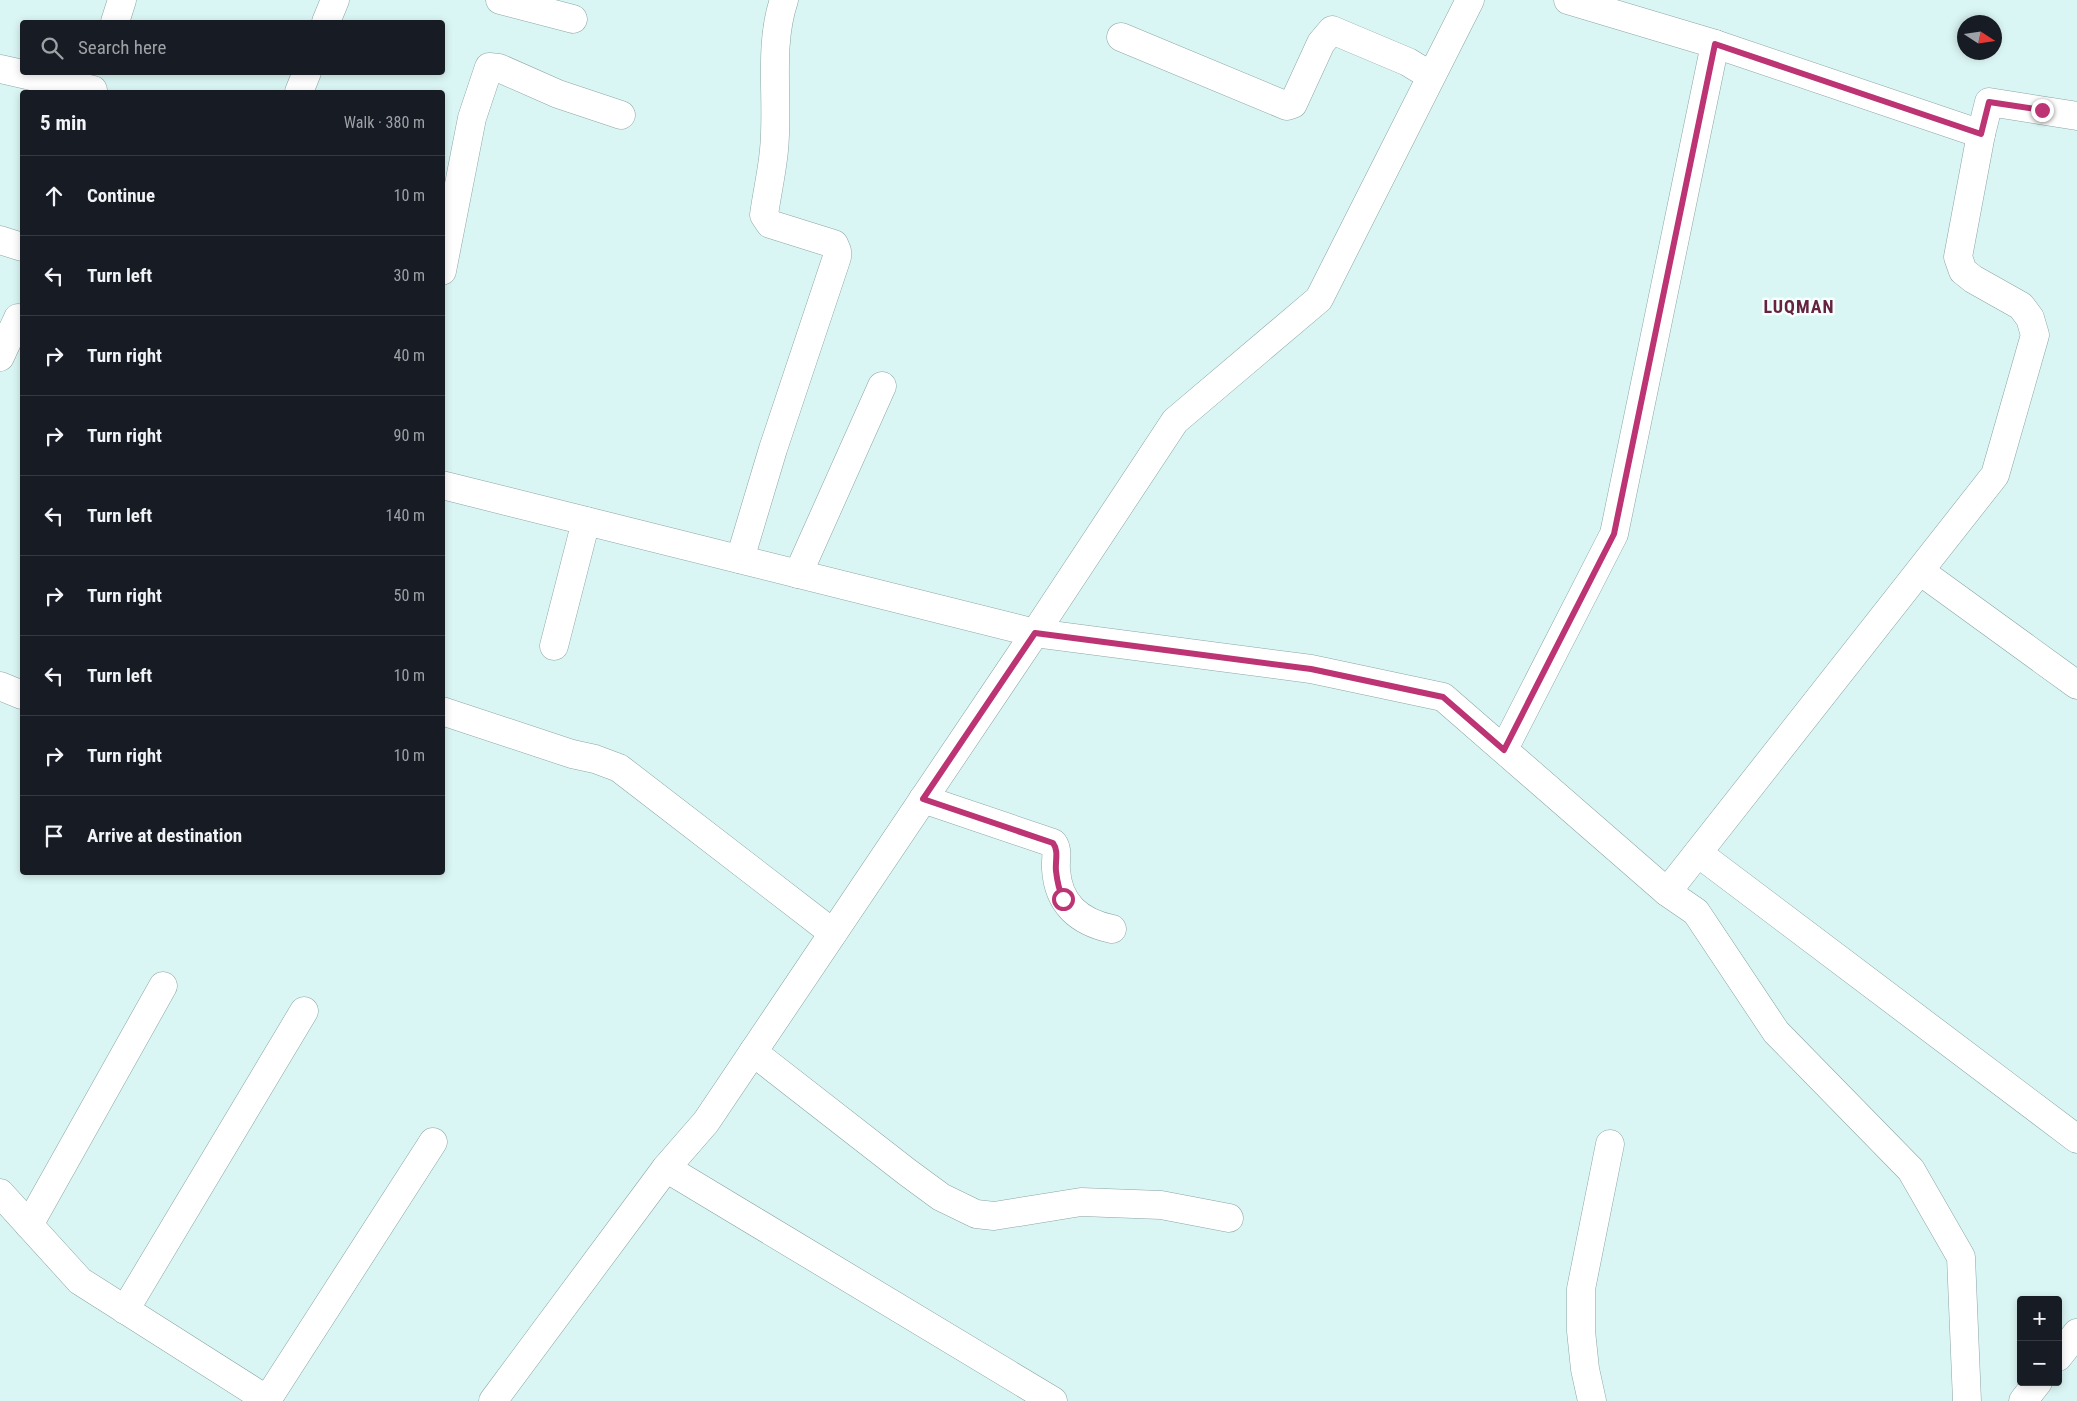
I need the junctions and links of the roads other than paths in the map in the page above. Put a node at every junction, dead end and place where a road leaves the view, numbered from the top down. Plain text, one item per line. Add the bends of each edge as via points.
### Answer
1 (122, 0) edge
2 (335, 0) edge
3 (500, 0) edge
4 (784, 0) edge
5 (1470, 0) edge
6 (1568, 0) edge
7 (573, 19) dead end
8 (116, 20) edge
9 (327, 20) edge
10 (1121, 36) dead end
11 (1715, 44) junction
12 (0, 69) edge
13 (20, 72) edge
14 (36, 75) edge
15 (306, 75) edge
16 (1431, 76) junction
17 (95, 85) edge
18 (300, 90) edge
19 (621, 115) dead end
20 (2077, 116) edge
21 (1981, 134) junction
22 (0, 240) edge
23 (20, 246) edge
24 (445, 256) edge
25 (20, 317) edge
26 (0, 357) edge
27 (882, 386) dead end
28 (445, 486) edge
29 (586, 521) junction
30 (740, 559) junction
31 (1920, 571) junction
32 (798, 574) junction
33 (1035, 633) junction
34 (554, 646) dead end
35 (2077, 684) edge
36 (0, 686) edge
37 (20, 694) edge
38 (445, 712) edge
39 (1504, 750) junction
40 (923, 799) junction
41 (1698, 853) junction
42 (1667, 892) junction
43 (1112, 929) dead end
44 (833, 933) junction
45 (164, 986) dead end
46 (304, 1011) dead end
47 (753, 1052) junction
48 (2077, 1139) edge
49 (433, 1142) dead end
50 (1610, 1144) dead end
51 (666, 1168) junction
52 (0, 1193) edge
53 (1229, 1218) dead end
54 (29, 1225) junction
55 (125, 1310) junction
56 (2077, 1333) edge
57 (2062, 1351) edge
58 (2035, 1386) edge
59 (268, 1400) edge
60 (493, 1401) edge
61 (1053, 1401) edge
62 (1592, 1401) edge
63 (1967, 1401) edge
64 (2023, 1401) edge

1 - 8 street
2 - 9 street
3 - 7 street
4 - 30 street via 776,36 774,150 764,215 770,224 834,244 837,258
5 - 16 street
6 - 11 street
10 - 16 street via 1287,106 1292,104 1321,42 1332,30 1408,62
11 - 21 street
11 - 39 street via 1614,534
12 - 13 street
14 - 17 street
15 - 18 street
16 - 33 street via 1319,299 1175,421
19 - 24 street via 489,67 472,118
20 - 21 street via 1989,102
21 - 31 street via 1958,257 1968,275 2021,306 2030,318 2035,335 1995,475
22 - 23 street
25 - 26 street
27 - 32 street
28 - 29 street
29 - 30 street
29 - 34 street
30 - 32 street
31 - 35 street
31 - 41 street
32 - 33 street
33 - 39 street via 1311,669 1443,697
33 - 40 street
36 - 37 street
38 - 44 street via 620,768
39 - 42 street
40 - 43 street via 1053,843 1063,899 1074,912 1101,927
40 - 44 street
41 - 42 street
41 - 48 street
42 - 63 street via 1696,912 1776,1032 1911,1170 1961,1257
44 - 47 street
45 - 54 street
46 - 55 street
47 - 51 street via 706,1122
47 - 53 street via 913,1177 976,1214 994,1216 1081,1202 1161,1205
49 - 59 street
50 - 62 street via 1581,1290 1581,1330
51 - 60 street
51 - 61 street
52 - 54 street
54 - 55 street via 80,1281
55 - 59 street
56 - 57 street
58 - 64 street

